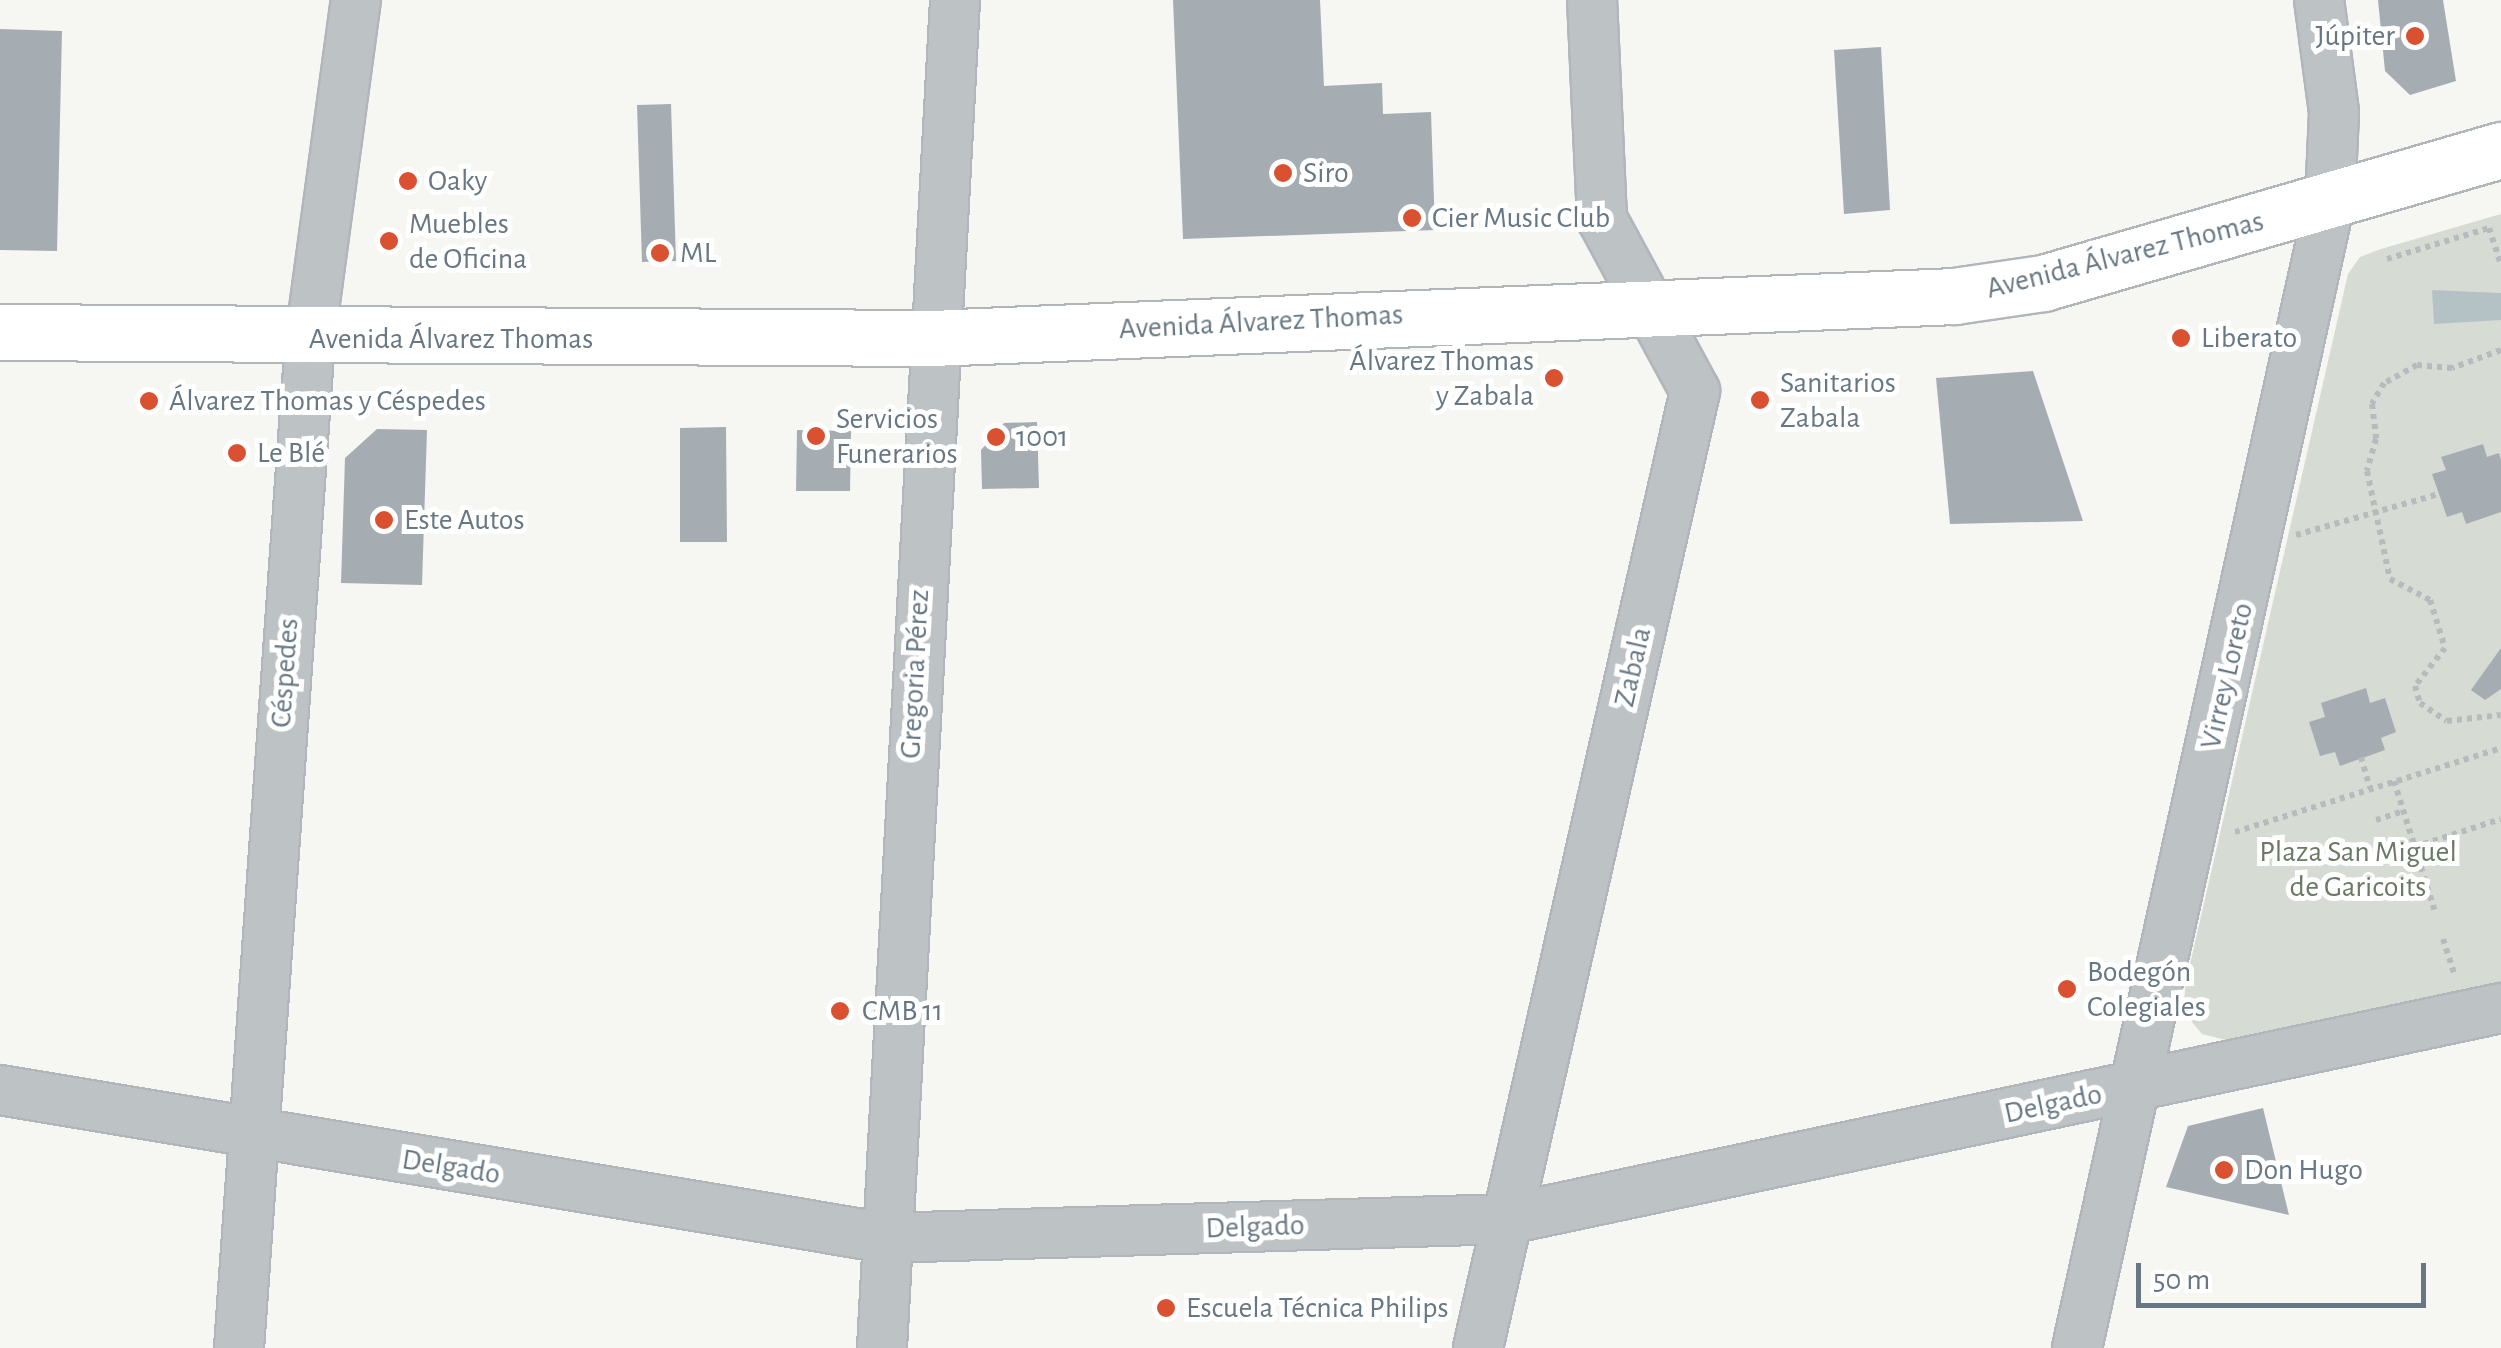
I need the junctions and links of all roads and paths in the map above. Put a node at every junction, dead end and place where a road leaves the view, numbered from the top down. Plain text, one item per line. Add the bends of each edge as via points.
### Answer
1 (356, 0) edge
2 (954, 0) edge
3 (1592, 0) edge
4 (2319, 0) edge
5 (2501, 150) edge
6 (2330, 201) junction
7 (2388, 260) dead end
8 (2501, 265) edge
9 (1654, 304) junction
10 (0, 332) edge
11 (932, 338) junction
12 (310, 339) junction
13 (2501, 350) edge
14 (2439, 494) dead end
15 (2376, 512) junction
16 (2256, 547) junction
17 (2501, 716) edge
18 (2501, 748) edge
19 (2361, 757) dead end
20 (2394, 781) junction
21 (2370, 788) junction
22 (2403, 811) junction
23 (2501, 819) edge
24 (2376, 820) dead end
25 (2189, 846) junction
26 (2414, 847) junction
27 (2435, 912) dead end
28 (2501, 1008) edge
29 (2137, 1086) junction
30 (0, 1090) edge
31 (250, 1134) junction
32 (1508, 1220) junction
33 (886, 1238) junction
34 (239, 1348) edge
35 (882, 1348) edge
36 (1478, 1348) edge
37 (2077, 1348) edge

1 - 12 street, Céspedes
2 - 11 street, Gregoria Pérez
3 - 9 street, Zabala via 1602,220
4 - 6 street, Virrey Loreto via 2334,112
5 - 6 main road, Avenida Álvarez Thomas
6 - 9 main road, Avenida Álvarez Thomas via 2000,291
6 - 16 street, Virrey Loreto
7 - 8 path via 2489,228
9 - 11 main road, Avenida Álvarez Thomas
9 - 32 street, Zabala via 1695,391
10 - 12 main road, Avenida Álvarez Thomas
11 - 12 main road, Avenida Álvarez Thomas
11 - 33 street, Gregoria Pérez
12 - 31 street, Céspedes
13 - 15 path via 2452,368 2417,365 2384,383 2372,404 2376,439 2367,472
14 - 15 path
15 - 16 path
15 - 17 path via 2380,556 2390,579 2430,600 2446,648 2415,686 2420,703 2447,721
16 - 25 street, Virrey Loreto
18 - 20 path
19 - 21 path
20 - 21 path
20 - 22 path
21 - 25 path
22 - 24 path
22 - 26 path
23 - 26 path
25 - 29 street, Virrey Loreto
26 - 27 path
28 - 29 street, Delgado
29 - 32 street, Delgado
29 - 37 street, Virrey Loreto
30 - 31 street, Delgado
31 - 33 street, Delgado
31 - 34 street, Céspedes
32 - 33 street, Delgado
32 - 36 street, Zabala
33 - 35 street, Gregoria Pérez

